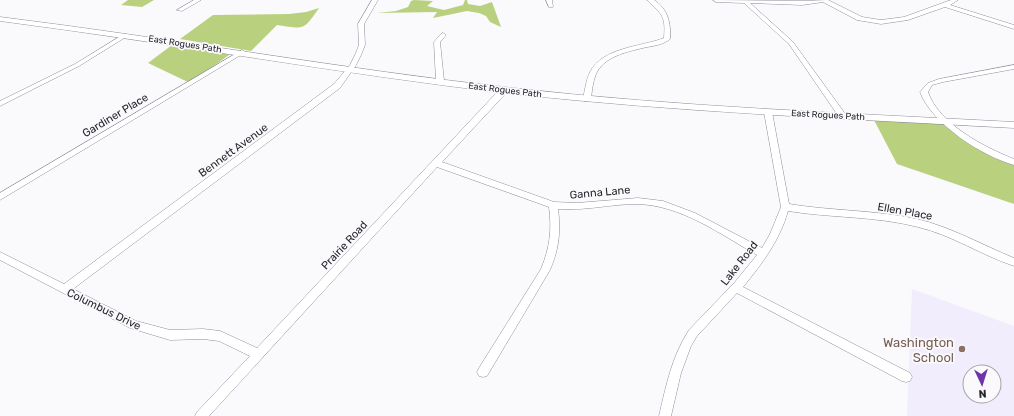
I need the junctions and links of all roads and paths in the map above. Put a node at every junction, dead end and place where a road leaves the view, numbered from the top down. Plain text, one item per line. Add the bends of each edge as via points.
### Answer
1 (198, 0) edge
2 (374, 0) edge
3 (650, 0) edge
4 (716, 0) edge
5 (824, 0) edge
6 (955, 0) edge
7 (746, 2) junction
8 (945, 5) junction
9 (180, 10) dead end
10 (0, 19) edge
11 (1014, 27) edge
12 (126, 35) junction
13 (443, 35) dead end
14 (242, 52) junction
15 (1014, 67) edge
16 (351, 68) junction
17 (440, 81) junction
18 (504, 90) junction
19 (587, 99) junction
20 (0, 104) edge
21 (768, 112) junction
22 (842, 115) junction
23 (946, 121) junction
24 (1014, 125) edge
25 (1014, 162) edge
26 (435, 164) junction
27 (0, 197) edge
28 (553, 205) junction
29 (785, 207) junction
30 (762, 253) junction
31 (0, 256) edge
32 (1014, 262) edge
33 (736, 288) junction
34 (64, 290) junction
35 (258, 354) junction
36 (483, 372) dead end
37 (906, 377) dead end
38 (201, 416) edge
39 (665, 416) edge

1 - 9 street
2 - 16 street, Bennett Avenue via 361,24 362,45
3 - 19 street via 658,5 668,21 667,39 621,53 596,67
4 - 7 street
5 - 7 street via 802,3
5 - 8 street via 852,16 876,23 899,22
6 - 8 street
7 - 22 street via 791,43
8 - 11 street
10 - 12 street, East Rogues Path
12 - 14 street, East Rogues Path
12 - 20 street via 77,65
13 - 17 street via 437,42
14 - 16 street, East Rogues Path
14 - 27 street, Gardiner Place
15 - 23 street via 930,84 924,92 924,97 934,111
16 - 17 street, East Rogues Path
16 - 34 street, Bennett Avenue via 337,86 321,99
17 - 18 street, East Rogues Path
18 - 19 street, East Rogues Path
18 - 26 street, Prairie Road
19 - 21 street, East Rogues Path
21 - 22 street, East Rogues Path
21 - 29 street, Lake Road
22 - 23 street, East Rogues Path
23 - 24 street, East Rogues Path
23 - 25 street via 984,148
26 - 28 street, Ganna Lane
26 - 35 street, Prairie Road
28 - 30 street, Ganna Lane via 568,207 636,201 656,203 684,212
28 - 36 street via 556,238 553,252
29 - 30 street, Lake Road via 779,229
29 - 32 street, Ellen Place via 828,214 897,219 920,224 941,230
30 - 33 street, Lake Road
31 - 34 street, Columbus Drive
33 - 37 street
33 - 39 street, Lake Road via 693,334 682,354
34 - 35 street, Columbus Drive via 152,332 220,336
35 - 38 street, Prairie Road

